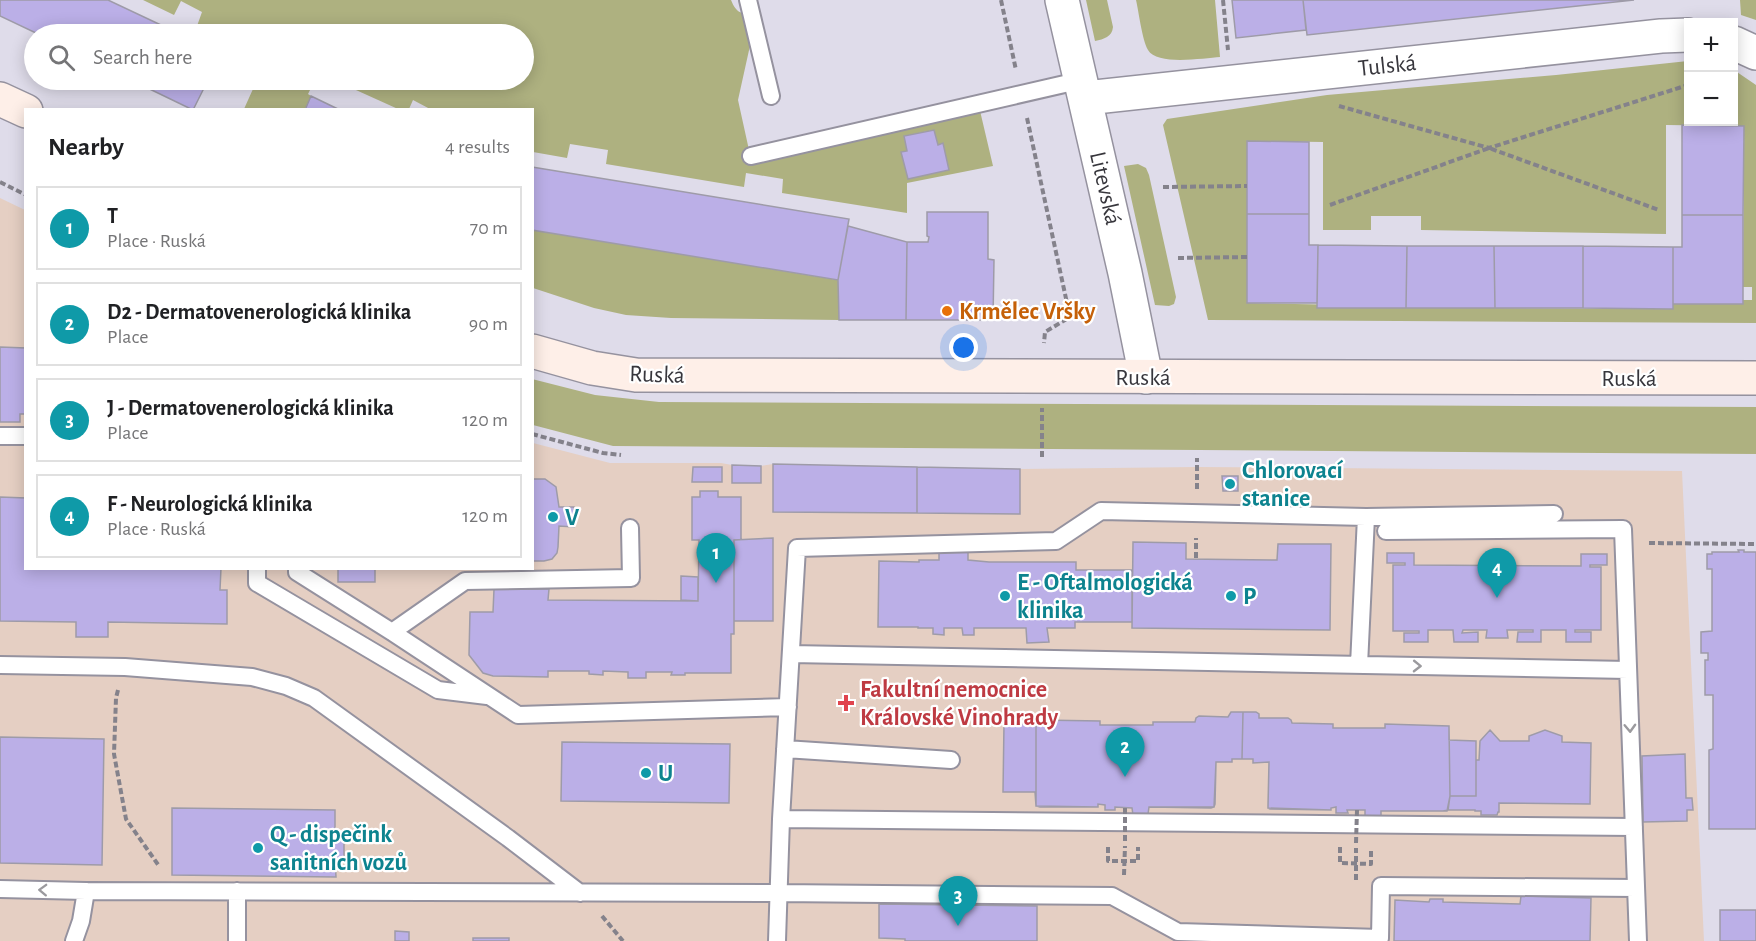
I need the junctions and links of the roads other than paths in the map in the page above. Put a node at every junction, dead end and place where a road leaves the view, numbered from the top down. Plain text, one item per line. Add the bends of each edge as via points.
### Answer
1 (748, 0) edge
2 (1062, 0) edge
3 (1684, 35) edge
4 (1738, 45) edge
5 (1756, 53) edge
6 (1084, 89) junction
7 (771, 96) dead end
8 (0, 99) edge
9 (24, 110) edge
10 (751, 156) dead end
11 (534, 352) edge
12 (1146, 377) junction
13 (1756, 378) edge
14 (0, 436) edge
15 (24, 436) edge
16 (1554, 514) dead end
17 (1366, 517) junction
18 (630, 528) dead end
19 (1386, 531) dead end
20 (257, 570) edge
21 (297, 570) edge
22 (392, 632) junction
23 (791, 654) junction
24 (2, 663) edge
25 (1359, 664) junction
26 (1628, 670) junction
27 (491, 697) junction
28 (788, 706) junction
29 (785, 749) junction
30 (951, 760) dead end
31 (781, 819) junction
32 (1634, 827) junction
33 (1636, 888) junction
34 (0, 889) edge
35 (87, 891) junction
36 (237, 891) junction
37 (580, 893) junction
38 (777, 893) junction
39 (74, 941) edge
40 (237, 941) edge
41 (777, 941) edge
42 (1638, 941) edge

1 - 7 lane
2 - 6 street, Litevská
3 - 6 street, Tulská
4 - 5 street
6 - 10 lane via 1022,94
6 - 12 street, Litevská
8 - 9 street
11 - 12 street, Ruská via 592,368 636,375
12 - 13 street, Ruská
14 - 15 lane
16 - 17 lane
17 - 23 lane via 1101,511 1056,541 797,548
17 - 25 lane
18 - 22 lane via 632,578 465,581
19 - 26 lane via 1623,529
20 - 27 lane via 257,583 438,690
21 - 22 lane
22 - 27 lane
23 - 25 lane
23 - 28 lane
24 - 37 lane via 252,677 286,686 314,698
25 -> 26 lane
26 -> 32 lane
27 - 28 lane via 518,715
28 - 29 lane
29 - 30 lane
29 - 31 lane
31 - 32 lane
31 - 38 lane
32 - 33 lane
33 - 38 lane via 1381,886 1380,938 1178,932 1112,896
33 - 42 lane
35 -> 34 lane
35 - 36 lane
35 - 39 lane
36 - 37 lane
36 - 40 lane
37 - 38 lane
38 - 41 lane

